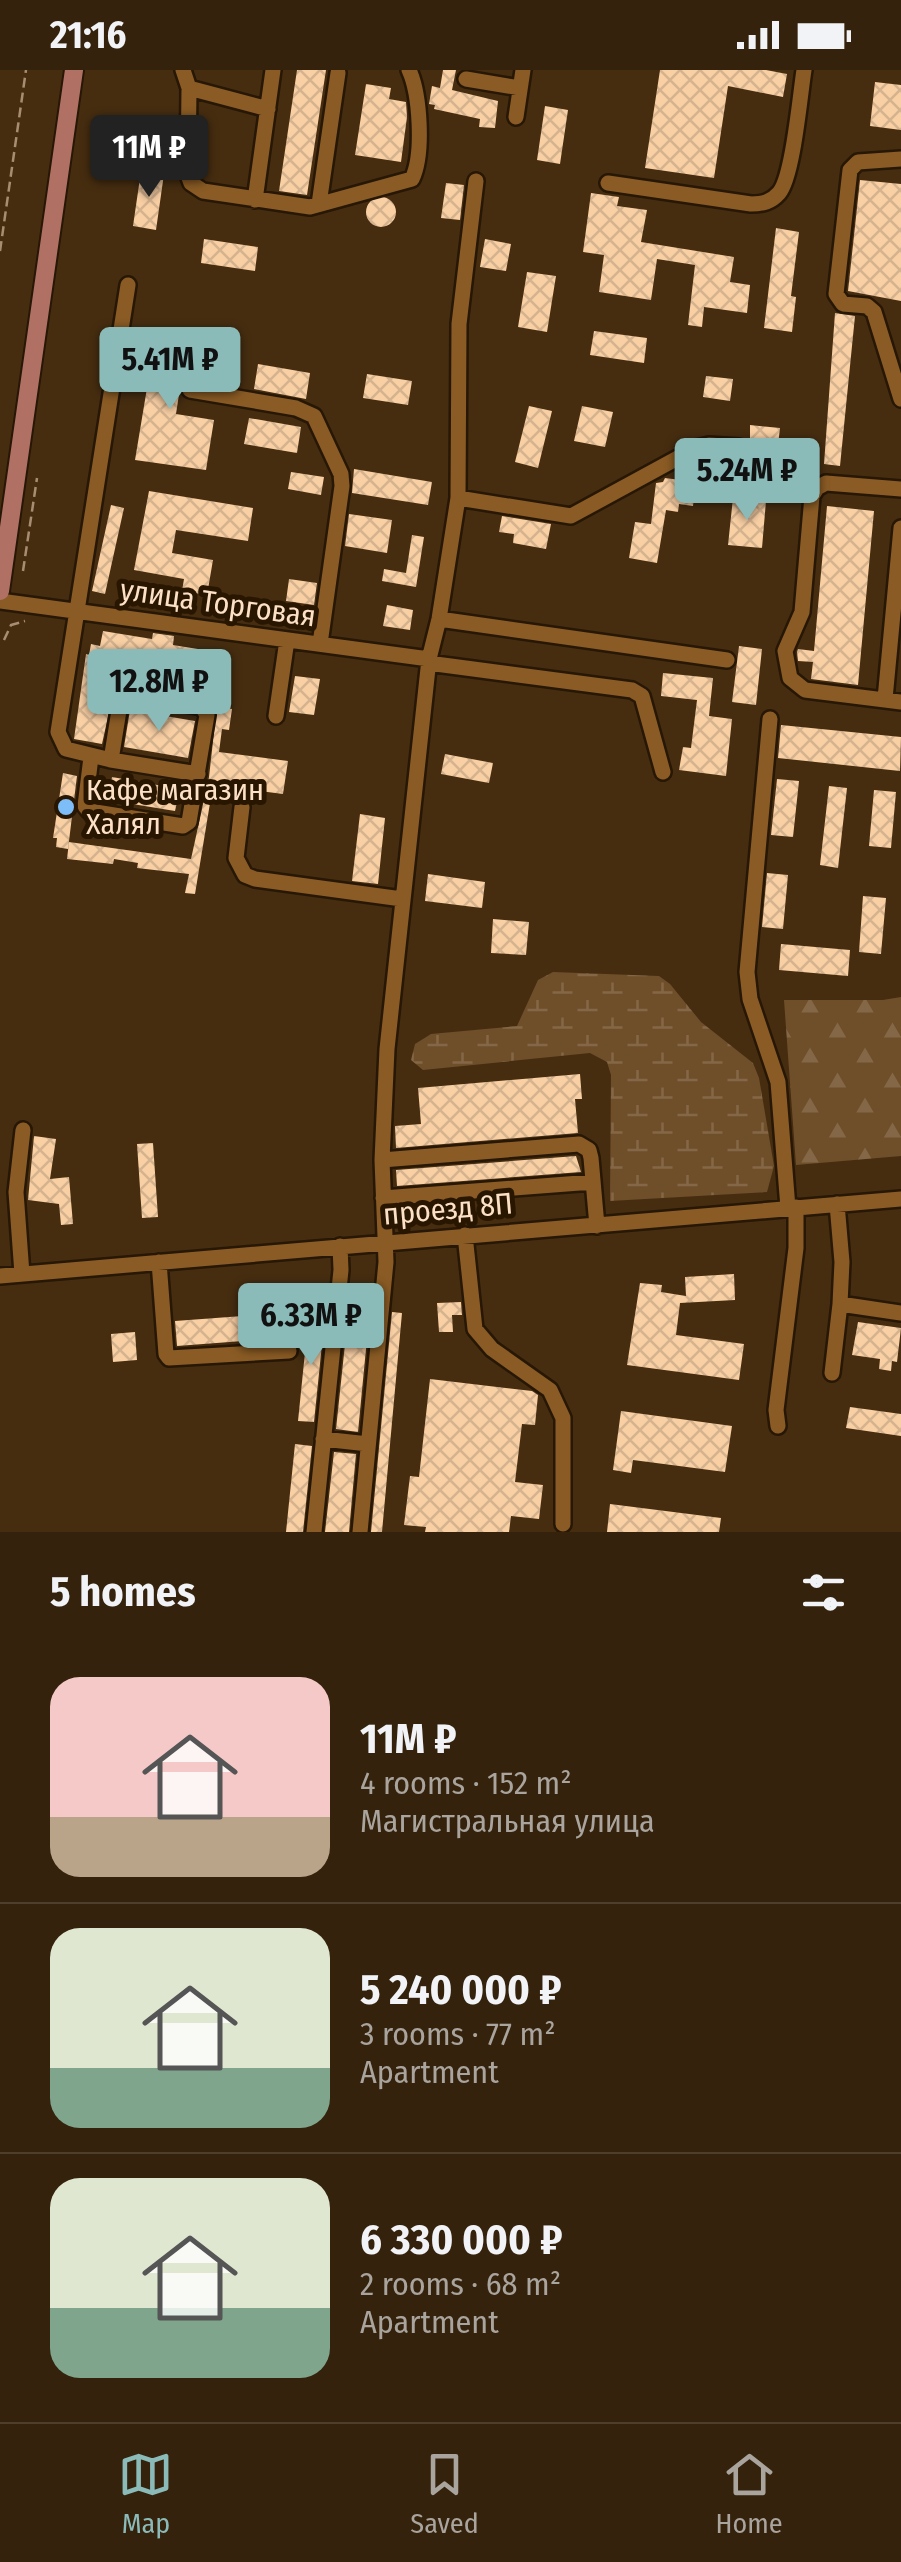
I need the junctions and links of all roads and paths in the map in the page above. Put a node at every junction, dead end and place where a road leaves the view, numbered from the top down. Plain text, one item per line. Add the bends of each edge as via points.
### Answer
1 (26, 70) edge
2 (74, 70) edge
3 (183, 70) edge
4 (273, 70) edge
5 (410, 70) edge
6 (522, 70) edge
7 (804, 70) edge
8 (338, 72) edge
9 (466, 80) dead end
10 (189, 88) junction
11 (520, 88) junction
12 (268, 109) junction
13 (516, 118) dead end
14 (901, 160) edge
15 (476, 182) dead end
16 (608, 183) dead end
17 (255, 200) junction
18 (319, 204) junction
19 (0, 251) edge
20 (128, 285) dead end
21 (190, 390) dead end
22 (901, 399) edge
23 (739, 448) dead end
24 (37, 478) dead end
25 (901, 490) edge
26 (458, 498) junction
27 (901, 528) edge
28 (23, 570) dead end
29 (0, 591) edge
30 (0, 601) edge
31 (76, 611) junction
32 (439, 619) junction
33 (25, 620) dead end
34 (4, 640) dead end
35 (287, 640) junction
36 (320, 644) junction
37 (727, 660) dead end
38 (429, 661) junction
39 (893, 701) edge
40 (276, 716) dead end
41 (770, 719) dead end
42 (90, 757) junction
43 (110, 760) junction
44 (663, 772) dead end
45 (198, 774) junction
46 (242, 807) dead end
47 (402, 899) junction
48 (23, 1130) dead end
49 (382, 1160) junction
50 (593, 1182) junction
51 (383, 1198) junction
52 (901, 1199) edge
53 (838, 1204) junction
54 (792, 1208) junction
55 (597, 1226) junction
56 (465, 1235) junction
57 (385, 1242) junction
58 (340, 1246) junction
59 (159, 1262) junction
60 (22, 1274) junction
61 (0, 1276) edge
62 (840, 1304) junction
63 (901, 1314) edge
64 (290, 1351) dead end
65 (832, 1373) dead end
66 (778, 1426) dead end
67 (323, 1439) junction
68 (368, 1444) junction
69 (563, 1524) dead end
70 (314, 1532) edge
71 (360, 1532) edge

1 - 19 path
2 - 29 main road
3 - 10 street
4 - 12 street
5 - 18 street via 418,108 412,178
6 - 11 street
7 - 16 street via 786,182 772,200 751,204
8 - 18 street
9 - 11 street
10 - 12 street
10 - 17 street via 191,183
11 - 13 street
12 - 17 street
14 - 22 street via 858,162 850,170 836,294 843,304 874,312
15 - 26 street via 459,324
17 - 18 street
20 - 31 street
21 - 36 street via 314,416 342,486
23 - 26 street via 696,448 571,516
24 - 28 path
25 - 39 street via 826,483 817,488 802,612 785,651 790,678 805,690
26 - 32 street
27 - 39 street
30 - 31 street, улица Торговая
31 - 35 street, улица Торговая
31 - 42 street via 58,732 66,748
32 - 37 street
32 - 38 street
33 - 34 path via 11,624
35 - 36 street, улица Торговая
35 - 40 street
36 - 38 street, улица Торговая
38 - 44 street, улица Торговая via 632,690 642,696
38 - 47 street
41 - 54 street via 746,972 778,1082
42 - 43 street
42 - 45 street via 89,812 183,826 190,822
43 - 45 street
43 - 45 street via 121,698 128,694 202,707 208,715
46 - 47 street via 236,858 244,875
47 - 49 street
48 - 60 street via 16,1192
49 - 50 street via 579,1144 589,1150
49 - 51 street
50 - 51 street
50 - 55 street
51 - 57 street
52 - 53 street, проезд 8П
53 - 54 street, проезд 8П
53 - 62 street
54 - 55 street, проезд 8П
54 - 66 street via 796,1248
55 - 56 street, проезд 8П
56 - 57 street, проезд 8П
56 - 69 street via 475,1329 550,1390 564,1418
57 - 58 street, проезд 8П
57 - 68 street
58 - 59 street, проезд 8П
58 - 67 street
59 - 60 street, проезд 8П
59 - 64 street via 169,1358
60 - 61 street, проезд 8П
62 - 63 street
62 - 65 street
67 - 68 street
67 - 70 street
68 - 71 street

